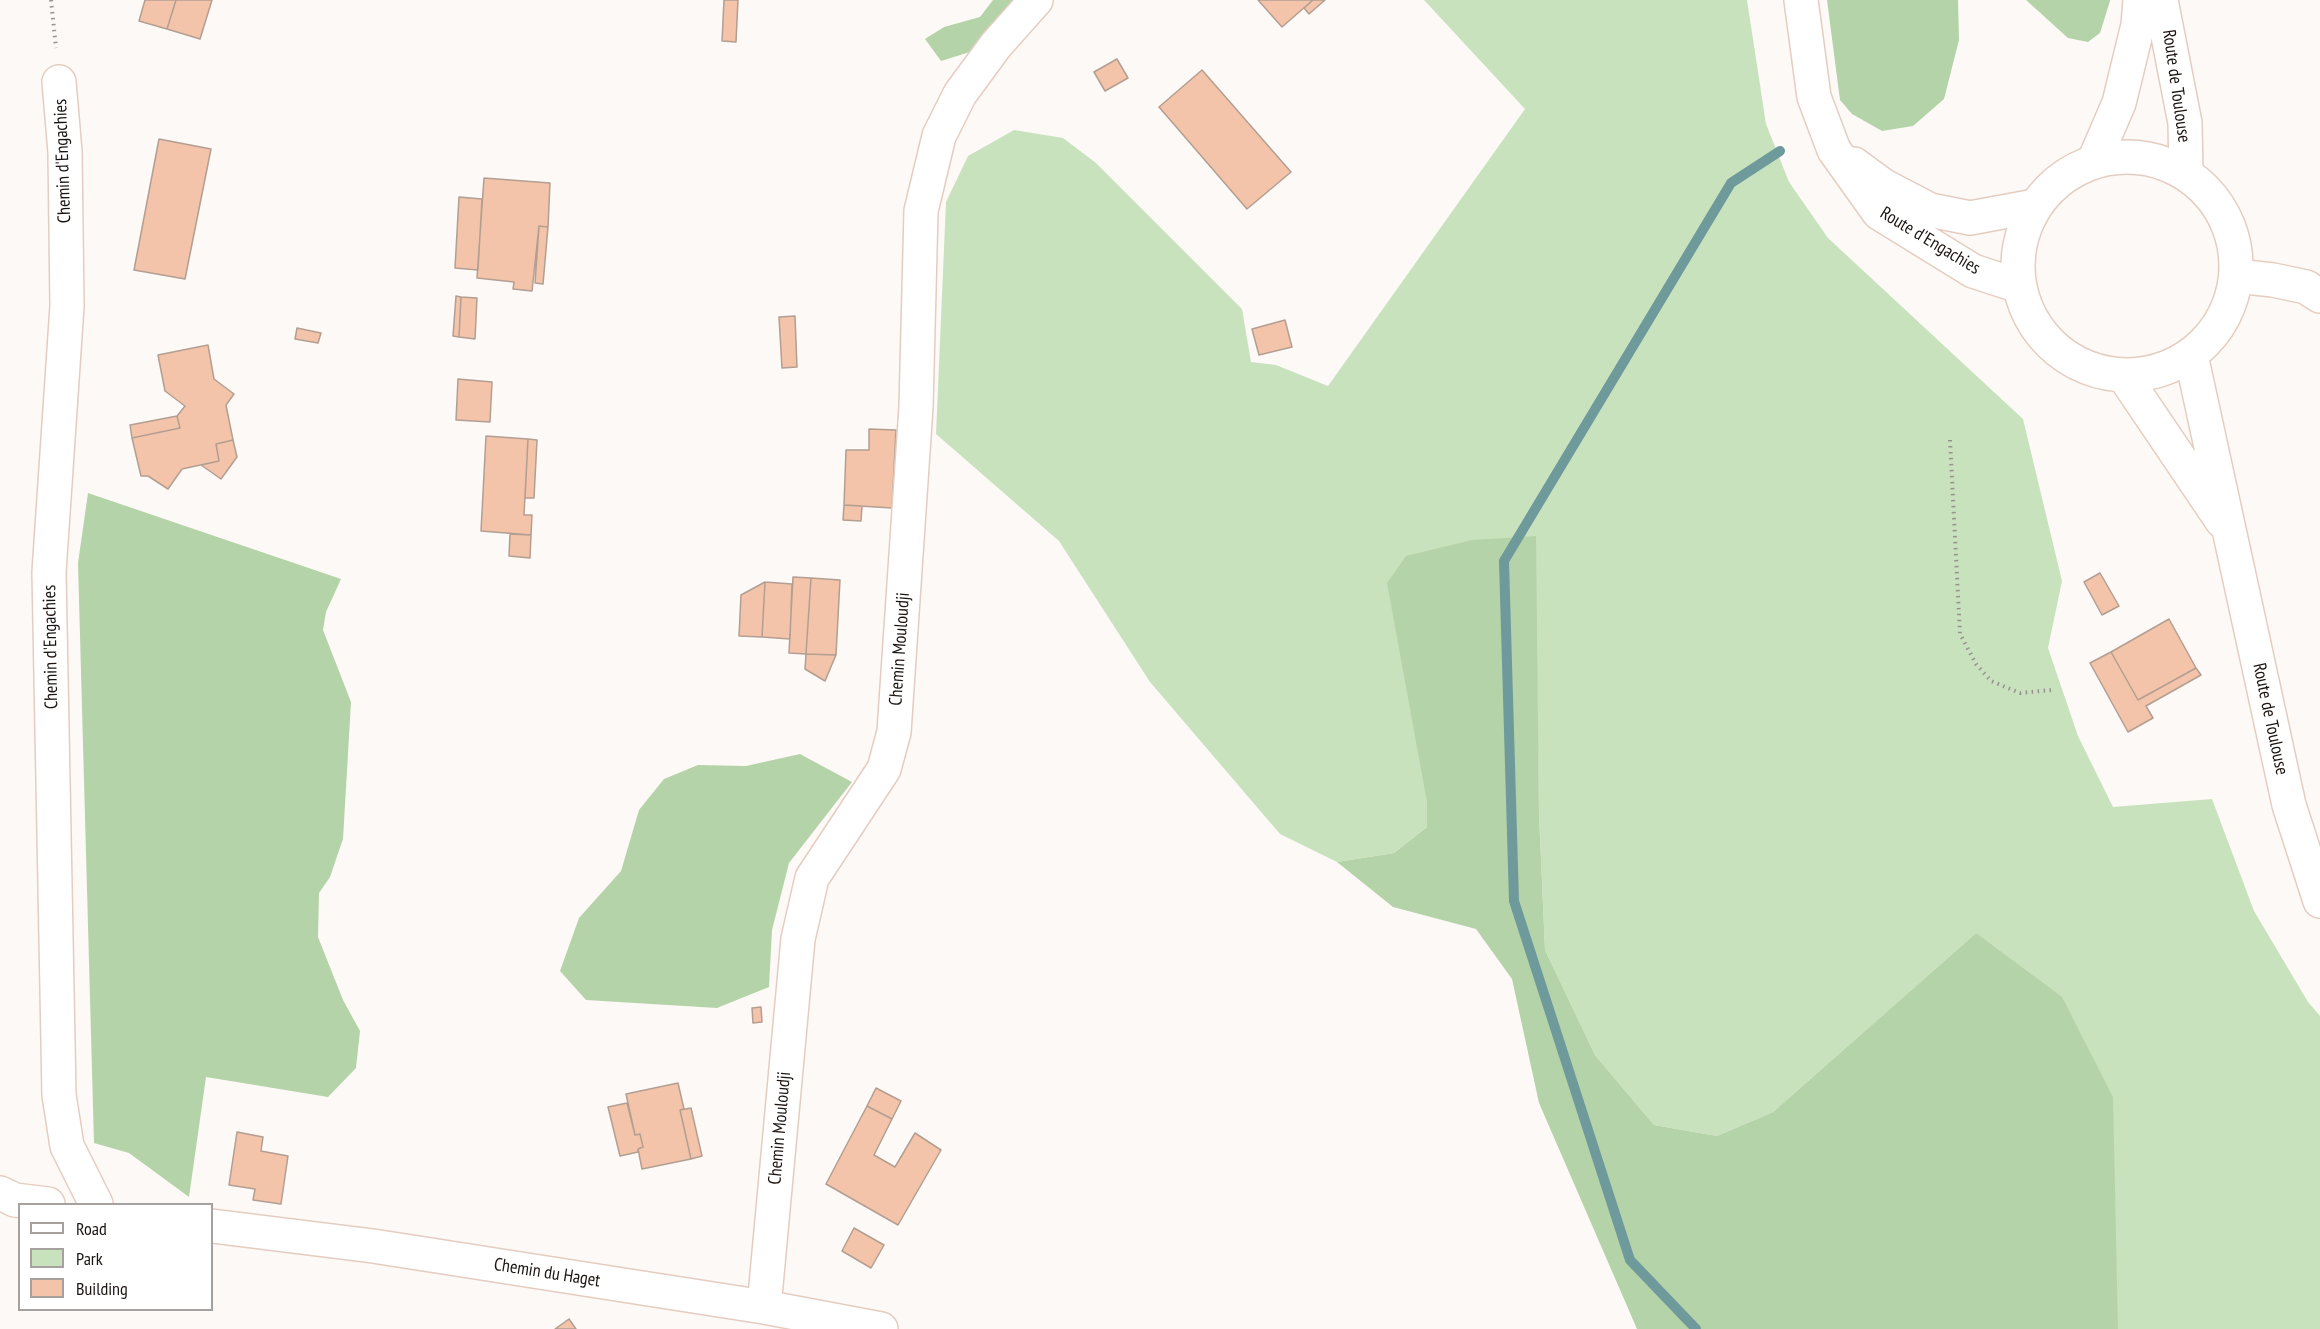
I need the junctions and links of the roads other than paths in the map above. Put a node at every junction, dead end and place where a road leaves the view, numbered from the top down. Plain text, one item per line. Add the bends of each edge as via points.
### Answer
1 (1036, 0) edge
2 (1801, 0) edge
3 (2140, 0) edge
4 (2161, 0) edge
5 (59, 82) road end
6 (1834, 150) junction
7 (2094, 161) junction
8 (2186, 173) junction
9 (2036, 206) junction
10 (2236, 276) junction
11 (2019, 286) junction
12 (2320, 296) edge
13 (2191, 355) junction
14 (2124, 376) junction
15 (2231, 535) junction
16 (2320, 901) edge
17 (0, 1193) edge
18 (40, 1203) edge
19 (96, 1203) edge
20 (213, 1226) edge
21 (764, 1307) junction
22 (881, 1329) edge

1 - 21 street, Chemin Mouloudji via 960,93 939,136 921,211 916,407 894,732 884,769 812,878 798,939
2 - 6 street, Route d'Engachies via 1814,97
3 - 7 street, Route de Toulouse via 2138,25 2119,103
4 - 8 street, Route de Toulouse via 2185,123
5 - 19 street, Chemin d'Engachies via 65,152 67,306 49,573 59,1095 67,1146
6 - 9 street, Route d'Engachies via 1884,186 1930,210 1970,218
6 - 11 street, Route d'Engachies via 1879,213 1973,271
7 - 8 street via 2125,156 2156,160
7 - 9 street via 2060,179
8 - 10 street via 2209,193 2226,218 2235,246
9 - 11 street via 2023,231 2018,258
10 - 12 street via 2306,287
10 - 13 street via 2229,307 2214,334
11 - 14 street via 2032,321 2056,349 2088,368
13 - 14 street via 2159,371
13 - 15 street, Route de Toulouse
14 - 15 street, Route de Toulouse
15 - 16 street, Route de Toulouse via 2289,805
17 - 18 street via 15,1200
20 - 21 street, Chemin du Haget via 373,1246
21 - 22 street, Chemin du Haget

